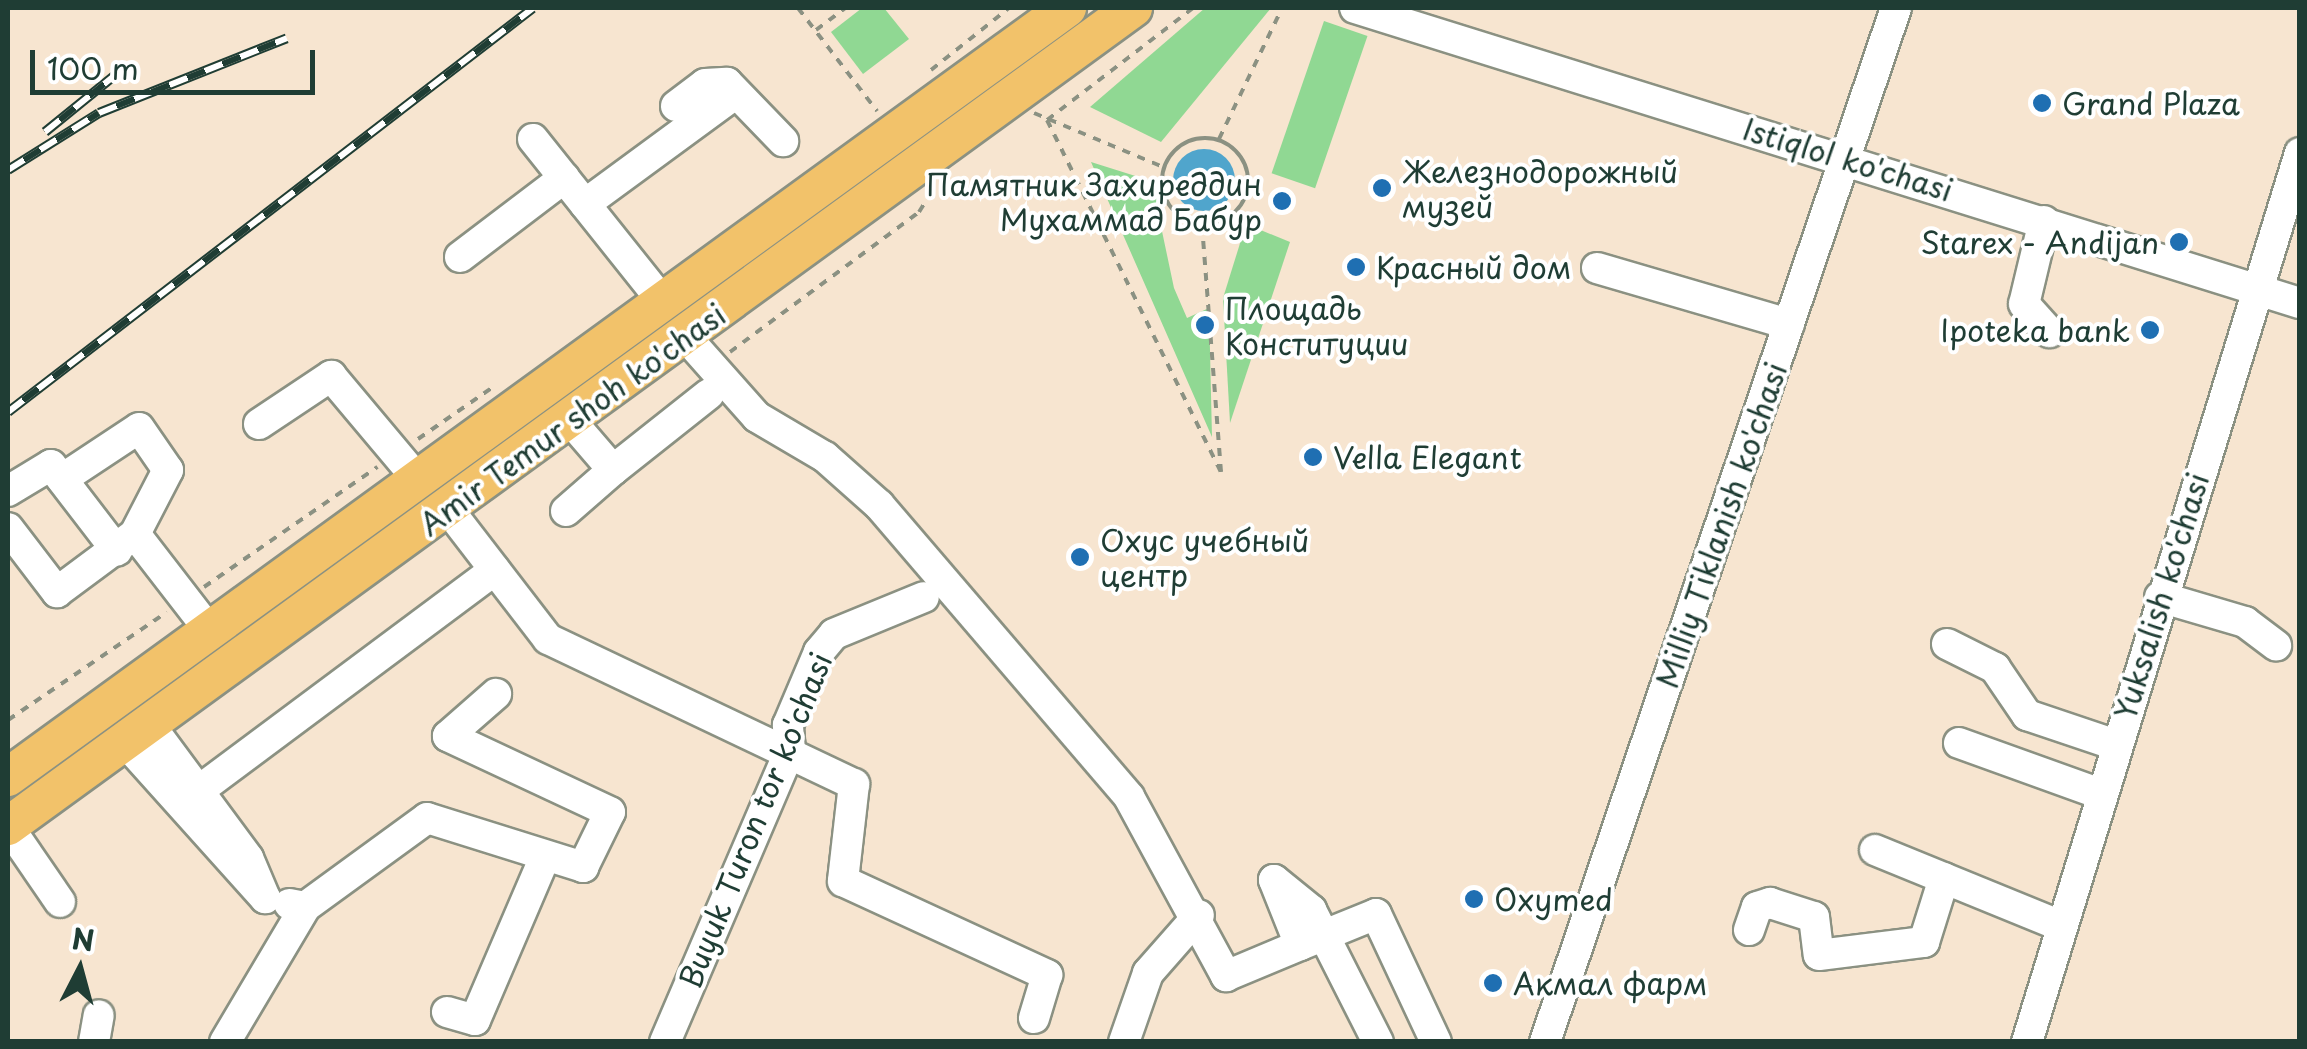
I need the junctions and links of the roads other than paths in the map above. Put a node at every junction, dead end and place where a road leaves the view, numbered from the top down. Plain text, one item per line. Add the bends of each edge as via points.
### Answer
1 (1066, 8) edge
2 (1133, 8) edge
3 (1355, 8) edge
4 (1896, 8) edge
5 (1392, 14) edge
6 (937, 86) junction
7 (736, 93) junction
8 (676, 106) dead end
9 (977, 127) junction
10 (533, 139) dead end
11 (782, 141) dead end
12 (2300, 152) edge
13 (1846, 157) junction
14 (564, 178) junction
15 (585, 204) junction
16 (2044, 221) junction
17 (460, 257) dead end
18 (1597, 268) dead end
19 (2253, 288) junction
20 (664, 302) junction
21 (2300, 303) edge
22 (1790, 324) junction
23 (2049, 332) dead end
24 (685, 336) junction
25 (710, 380) junction
26 (570, 420) junction
27 (258, 424) dead end
28 (408, 467) junction
29 (613, 470) junction
30 (62, 480) junction
31 (8, 491) edge
32 (448, 509) junction
33 (566, 511) dead end
34 (8, 528) edge
35 (126, 542) junction
36 (495, 570) junction
37 (924, 597) dead end
38 (2160, 598) junction
39 (210, 631) junction
40 (1946, 644) dead end
41 (2276, 645) dead end
42 (496, 694) dead end
43 (137, 733) junction
44 (1959, 744) dead end
45 (2116, 745) junction
46 (790, 750) junction
47 (8, 777) edge
48 (2102, 794) junction
49 (188, 799) junction
50 (8, 826) edge
51 (1875, 850) dead end
52 (544, 859) junction
53 (1944, 878) junction
54 (1274, 880) dead end
55 (60, 902) dead end
56 (305, 907) junction
57 (1198, 916) junction
58 (2062, 926) junction
59 (1750, 930) dead end
60 (1314, 943) junction
61 (447, 1012) dead end
62 (1034, 1018) dead end
63 (226, 1042) edge
64 (665, 1042) edge
65 (1124, 1042) edge
66 (1378, 1042) edge
67 (1436, 1042) edge
68 (1545, 1042) edge
69 (2028, 1042) edge

1 - 6 main road, Amir Temur shoh ko'chasi
2 - 9 main road, Amir Temur shoh ko'chasi
3 - 5 street, Istiqlol ko'chasi
4 - 13 street, Milliy Tiklanish ko'chasi
5 - 13 street, Istiqlol ko'chasi
6 - 9 main road
6 - 20 main road, Amir Temur shoh ko'chasi
7 - 8 street via 706,84
7 - 11 street
7 - 15 street
9 - 24 main road, Amir Temur shoh ko'chasi
10 - 14 street
12 - 19 street, Yuksalish ko'chasi
13 - 16 street, Istiqlol ko'chasi
13 - 22 street, Milliy Tiklanish ko'chasi
14 - 15 street
14 - 17 street
15 - 20 street
16 - 19 street, Istiqlol ko'chasi
16 - 23 street via 2024,304
18 - 22 street
19 - 21 street, Istiqlol ko'chasi
19 - 38 street, Yuksalish ko'chasi
20 - 28 main road, Amir Temur shoh ko'chasi
22 - 68 street, Milliy Tiklanish ko'chasi
24 - 25 street
24 - 26 main road, Amir Temur shoh ko'chasi
25 - 29 street
25 - 57 street via 825,457 879,505 1129,797
26 - 29 street
26 - 32 main road, Amir Temur shoh ko'chasi
27 - 28 street via 331,376
28 - 39 main road, Amir Temur shoh ko'chasi
29 - 33 street
30 - 31 street via 45,464
30 - 35 street
30 - 35 street via 138,426 168,470
32 - 36 street
32 - 43 main road, Amir Temur shoh ko'chasi
34 - 35 street via 57,592
35 - 39 street
36 - 46 street via 548,639
36 - 49 street
37 - 46 street, Buyuk Turon tor ko'chasi via 834,634 788,725
38 - 41 street via 2244,622
38 - 45 street, Yuksalish ko'chasi
39 - 47 main road, Amir Temur shoh ko'chasi
40 - 45 street via 1995,668 2027,714
42 - 52 street via 452,729 452,740 610,812 582,867
43 - 49 street
43 - 50 main road, Amir Temur shoh ko'chasi
44 - 48 street
45 - 48 street, Yuksalish ko'chasi
46 - 62 street via 857,788 842,881 1048,976
46 - 64 street, Buyuk Turon tor ko'chasi
48 - 58 street, Yuksalish ko'chasi
49 - 56 street via 265,898
50 - 55 street
51 - 53 street
52 - 56 street via 460,821 427,818
52 - 61 street via 475,1020
53 - 58 street
53 - 59 street via 1924,942 1820,955 1814,917 1770,902 1758,907
54 - 60 street
56 - 63 street
57 - 60 street via 1233,980
57 - 65 street via 1148,972
58 - 69 street, Yuksalish ko'chasi
60 - 66 street
60 - 67 street via 1376,914

